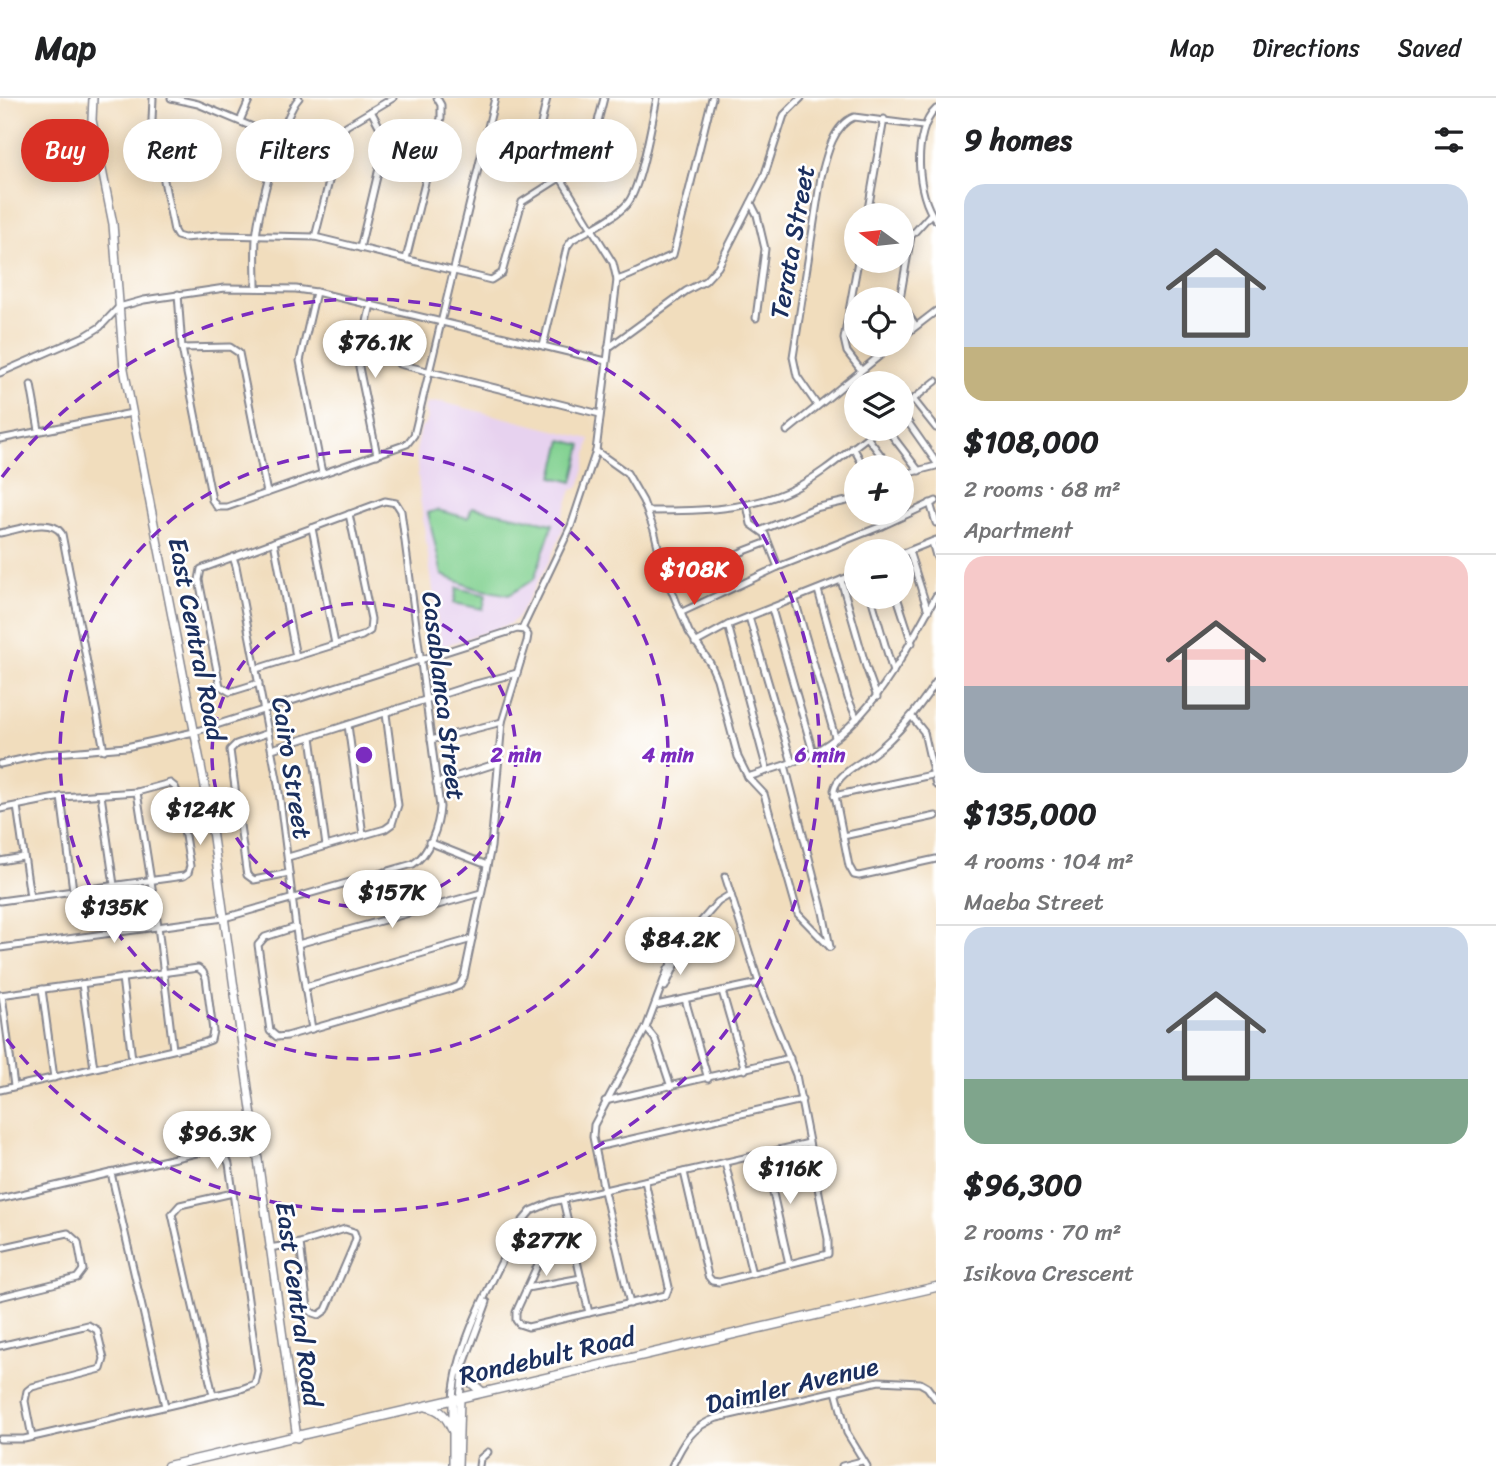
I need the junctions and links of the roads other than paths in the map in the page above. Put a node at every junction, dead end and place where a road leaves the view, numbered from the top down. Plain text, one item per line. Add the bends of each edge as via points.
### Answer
1 (93, 98) edge
2 (153, 98) edge
3 (171, 98) edge
4 (250, 98) edge
5 (299, 98) edge
6 (393, 98) edge
7 (437, 98) edge
8 (495, 98) edge
9 (547, 98) edge
10 (604, 98) edge
11 (657, 98) edge
12 (712, 98) edge
13 (801, 98) edge
14 (199, 101) edge
15 (936, 109) edge
16 (371, 111) junction
17 (236, 119) edge
18 (241, 119) edge
19 (287, 119) edge
20 (543, 119) edge
21 (599, 119) edge
22 (884, 120) junction
23 (923, 126) junction
24 (269, 182) edge
25 (552, 182) edge
26 (563, 182) edge
27 (751, 203) junction
28 (868, 203) edge
29 (931, 214) junction
30 (936, 219) edge
31 (591, 228) junction
32 (256, 236) junction
33 (315, 237) junction
34 (360, 247) junction
35 (407, 259) junction
36 (454, 271) junction
37 (856, 273) edge
38 (617, 280) junction
39 (903, 287) edge
40 (256, 288) junction
41 (316, 292) junction
42 (178, 294) junction
43 (370, 304) junction
44 (119, 307) junction
45 (936, 311) edge
46 (756, 318) dead end
47 (441, 321) junction
48 (914, 323) edge
49 (916, 326) joint
50 (543, 346) junction
51 (182, 348) junction
52 (608, 348) junction
53 (878, 357) edge
54 (606, 361) junction
55 (399, 364) dead end
56 (861, 370) junction
57 (430, 372) junction
58 (0, 373) edge
59 (31, 385) dead end
60 (935, 385) edge
61 (914, 398) edge
62 (914, 400) edge
63 (817, 405) junction
64 (132, 413) junction
65 (600, 414) junction
66 (936, 428) edge
67 (39, 430) junction
68 (787, 431) dead end
69 (914, 431) edge
70 (0, 439) edge
71 (861, 441) edge
72 (896, 441) edge
73 (853, 447) junction
74 (596, 451) junction
75 (377, 455) junction
76 (857, 455) edge
77 (936, 464) edge
78 (919, 471) junction
79 (914, 472) edge
80 (322, 473) junction
81 (267, 493) junction
82 (844, 502) edge
83 (933, 502) edge
84 (747, 505) junction
85 (648, 511) junction
86 (349, 514) junction
87 (936, 523) edge
88 (312, 528) junction
89 (762, 530) junction
90 (0, 533) edge
91 (934, 541) edge
92 (274, 542) junction
93 (768, 542) junction
94 (914, 549) edge
95 (936, 556) edge
96 (233, 557) junction
97 (778, 567) junction
98 (914, 567) edge
99 (844, 579) edge
100 (668, 580) junction
101 (841, 580) junction
102 (818, 590) junction
103 (936, 596) edge
104 (795, 600) junction
105 (772, 609) junction
106 (875, 609) edge
107 (901, 609) edge
108 (928, 611) junction
109 (682, 612) junction
110 (749, 617) junction
111 (727, 625) junction
112 (521, 629) junction
113 (695, 643) junction
114 (912, 643) junction
115 (335, 644) junction
116 (296, 657) junction
117 (420, 659) junction
118 (256, 669) junction
119 (893, 672) junction
120 (517, 673) junction
121 (936, 682) edge
122 (259, 683) junction
123 (877, 697) junction
124 (425, 701) junction
125 (264, 709) junction
126 (386, 714) junction
127 (912, 717) junction
128 (857, 719) junction
129 (502, 722) junction
130 (348, 725) junction
131 (194, 732) junction
132 (268, 733) junction
133 (311, 737) junction
134 (835, 737) junction
135 (431, 740) junction
136 (272, 749) junction
137 (104, 750) junction
138 (813, 752) junction
139 (498, 763) junction
140 (0, 764) edge
141 (788, 764) junction
142 (766, 770) junction
143 (935, 774) edge
144 (748, 777) junction
145 (436, 783) junction
146 (936, 785) edge
147 (137, 792) junction
148 (101, 795) junction
149 (834, 796) junction
150 (61, 797) junction
151 (17, 806) junction
152 (0, 810) edge
153 (936, 816) edge
154 (363, 835) junction
155 (843, 836) junction
156 (429, 842) junction
157 (326, 846) junction
158 (23, 857) junction
159 (288, 857) junction
160 (936, 859) edge
161 (0, 861) edge
162 (487, 865) junction
163 (289, 873) junction
164 (724, 876) dead end
165 (151, 881) junction
166 (114, 885) junction
167 (73, 890) junction
168 (481, 893) junction
169 (731, 894) junction
170 (30, 897) junction
171 (293, 898) junction
172 (0, 901) edge
173 (224, 918) junction
174 (158, 926) junction
175 (296, 927) junction
176 (472, 939) junction
177 (298, 944) junction
178 (0, 948) edge
179 (162, 972) junction
180 (122, 978) junction
181 (759, 983) junction
182 (82, 984) junction
183 (305, 987) junction
184 (42, 989) junction
185 (722, 991) junction
186 (1, 995) edge
187 (685, 999) junction
188 (656, 1005) junction
189 (646, 1028) junction
190 (312, 1029) junction
191 (173, 1049) junction
192 (790, 1058) junction
193 (132, 1059) junction
194 (94, 1068) junction
195 (745, 1070) junction
196 (54, 1078) junction
197 (708, 1079) junction
198 (14, 1086) junction
199 (671, 1087) junction
200 (0, 1090) edge
201 (802, 1100) junction
202 (605, 1101) junction
203 (809, 1143) junction
204 (597, 1147) junction
205 (764, 1153) junction
206 (725, 1162) junction
207 (684, 1172) junction
208 (111, 1173) junction
209 (645, 1181) junction
210 (604, 1191) junction
211 (233, 1193) junction
212 (0, 1199) edge
213 (563, 1200) junction
214 (573, 1242) junction
215 (300, 1243) junction
216 (0, 1248) edge
217 (270, 1248) junction
218 (789, 1264) junction
219 (752, 1274) junction
220 (581, 1278) junction
221 (936, 1287) edge
222 (527, 1288) junction
223 (488, 1295) junction
224 (0, 1297) edge
225 (631, 1304) junction
226 (589, 1313) junction
227 (0, 1346) edge
228 (462, 1371) junction
229 (836, 1391) junction
230 (482, 1392) junction
231 (213, 1395) junction
232 (457, 1399) junction
233 (936, 1399) edge
234 (165, 1406) junction
235 (427, 1406) junction
236 (453, 1429) junction
237 (32, 1437) junction
238 (297, 1438) junction
239 (0, 1439) edge
240 (488, 1452) dead end
241 (864, 1464) edge
242 (168, 1466) edge
243 (453, 1466) edge
244 (458, 1466) edge
245 (479, 1466) edge
246 (672, 1466) edge
247 (842, 1466) edge

1 - 44 street, East Central Road via 92,120 113,224
2 - 32 street via 152,120 175,234 184,239
3 - 14 street
4 - 18 street
5 - 19 street
6 - 16 street
7 - 35 street via 441,118
8 - 36 street
9 - 20 street
10 - 21 street
11 - 31 street via 630,200
12 - 38 street via 673,255
13 - 27 street via 784,115
14 - 17 street
15 - 23 street
16 - 33 street via 341,134
16 - 34 street via 385,143
22 - 23 street, Terata Street
22 - 28 street
22 - 63 street, Terata Street via 848,119 824,161 793,357 797,376
23 - 29 street via 921,187
24 - 32 street
25 - 36 street via 522,202 500,276 491,280
26 - 31 street
27 - 46 street via 765,249
27 - 52 street via 709,278
29 - 30 street
29 - 39 street via 911,236
31 - 38 street via 613,263
31 - 50 street via 567,247
32 - 33 street
32 - 40 street
33 - 34 street
34 - 35 street
35 - 36 street
36 - 47 street
37 - 56 street via 844,339 847,352
38 - 52 street
40 - 41 street
40 - 42 street
41 - 43 street
41 - 80 street via 300,361
42 - 44 street
42 - 51 street
43 - 47 street
43 - 75 street via 358,362
44 - 58 street via 93,331
44 - 64 street, East Central Road via 121,353
45 - 49 street
47 - 50 street
47 - 57 street
48 - 49 street
50 - 54 street
51 - 81 street via 230,347 239,353
51 - 81 street via 213,503 227,507
52 - 54 street
53 - 56 street
54 - 65 street
55 - 57 street
56 - 63 street
57 - 65 street
57 - 75 street via 411,440
59 - 67 street
60 - 61 street
62 - 66 street
63 - 68 street
64 - 67 street
64 - 131 street, East Central Road
65 - 74 street
67 - 70 street
69 - 77 street
71 - 73 street
72 - 78 street
73 - 76 street
73 - 84 street via 794,488
74 - 85 street via 627,473
74 - 112 street via 571,526
75 - 80 street
77 - 78 street
78 - 79 street
80 - 81 street
82 - 89 street
83 - 87 street
83 - 97 street
84 - 85 street
84 - 89 street via 751,524
85 - 100 street
86 - 88 street
86 - 115 street via 372,626 365,635
86 - 117 street, Casablanca Street via 386,501 401,511
88 - 92 street
88 - 115 street
89 - 93 street
90 - 137 street via 50,525 62,534
91 - 94 street
91 - 95 street
92 - 96 street
92 - 116 street
93 - 97 street
93 - 100 street
96 - 118 street, Cairo Street
96 - 122 street via 203,567 199,573 220,686 230,692
97 - 109 street
98 - 108 street
99 - 101 street
100 - 109 street
101 - 102 street
101 - 123 street
102 - 104 street
102 - 128 street
103 - 108 street
104 - 105 street
104 - 134 street
105 - 110 street
105 - 138 street
106 - 119 street
107 - 114 street
108 - 114 street
109 - 113 street
110 - 111 street
110 - 141 street
111 - 113 street
111 - 142 street
112 - 117 street
112 - 120 street via 528,638
113 - 144 street via 717,679 738,757
114 - 119 street
115 - 116 street
116 - 118 street
117 - 124 street, Casablanca Street
117 - 125 street
118 - 122 street, Cairo Street
119 - 123 street
120 - 124 street
120 - 129 street
121 - 127 street
122 - 125 street, Cairo Street
123 - 128 street
124 - 126 street
124 - 135 street, Casablanca Street
125 - 131 street
125 - 132 street, Cairo Street
126 - 130 street
126 - 154 street via 398,811 390,826
127 - 143 street via 924,732
127 - 149 street via 837,782
128 - 134 street
129 - 135 street
129 - 139 street
130 - 133 street
130 - 154 street
131 - 137 street
131 - 173 street, East Central Road
132 - 136 street, Cairo Street
132 - 163 street via 230,750 246,870 254,880
133 - 136 street
133 - 157 street
134 - 138 street
135 - 145 street, Casablanca Street
136 - 159 street, Cairo Street
137 - 140 street via 45,754
138 - 141 street
139 - 145 street
139 - 162 street
141 - 142 street
141 - 144 street via 830,947 798,914 765,793
142 - 144 street
143 - 146 street
143 - 149 street
145 - 156 street, Casablanca Street via 439,818
147 - 148 street
147 - 165 street
147 - 165 street via 170,783 175,787 190,870 184,876
148 - 150 street
148 - 166 street
149 - 155 street
150 - 151 street
150 - 167 street
151 - 152 street
151 - 158 street
153 - 155 street
154 - 157 street
155 - 160 street via 850,870 859,876
156 - 162 street
156 - 171 street, Casablanca Street via 422,857 412,864
157 - 159 street
158 - 161 street
158 - 170 street
159 - 163 street, Cairo Street
162 - 168 street
163 - 171 street, Cairo Street
164 - 169 street
165 - 166 street
165 - 174 street
166 - 167 street
167 - 170 street
168 - 176 street
168 - 177 street
169 - 181 street
169 - 188 street via 698,925
170 - 172 street
171 - 173 street, Casablanca Street
171 - 175 street, Cairo Street
173 - 174 street, Casablanca Street
173 - 217 street, East Central Road
174 - 178 street, Casablanca Street
174 - 179 street
175 - 177 street, Cairo Street
175 - 190 street via 265,937 258,945 268,1022 275,1036
176 - 183 street
176 - 190 street via 464,977 457,987
177 - 183 street, Cairo Street
179 - 180 street
179 - 191 street
179 - 191 street via 194,968 203,972 213,1035 203,1043
180 - 182 street
180 - 193 street
181 - 185 street
181 - 192 street
182 - 184 street
182 - 194 street
183 - 190 street, Cairo Street
184 - 186 street
184 - 196 street
185 - 187 street
185 - 195 street
186 - 198 street
187 - 188 street
187 - 197 street
188 - 189 street
189 - 199 street via 655,1039
189 - 202 street
191 - 193 street
192 - 195 street
192 - 201 street
193 - 194 street
194 - 196 street
195 - 197 street
196 - 198 street
197 - 199 street
198 - 200 street
199 - 202 street
201 - 203 street
201 - 204 street
202 - 204 street via 594,1125
203 - 205 street
203 - 218 street via 828,1254
204 - 210 street
205 - 206 street
205 - 218 street
206 - 207 street
206 - 219 street
207 - 209 street
207 - 219 street via 710,1279 719,1282
208 - 211 street via 219,1149 228,1159
208 - 212 street
208 - 234 street
209 - 210 street
209 - 225 street via 669,1290 663,1296
210 - 213 street
210 - 225 street
211 - 231 street via 257,1379 253,1385
211 - 231 street via 180,1205 172,1214
213 - 214 street
213 - 223 street via 540,1206 526,1216
214 - 220 street
214 - 222 street via 546,1249
215 - 215 street via 308,1309 319,1314 326,1310 356,1238 345,1229
215 - 217 street
216 - 224 street via 68,1233 78,1242 83,1270 77,1278
217 - 238 street, East Central Road
218 - 219 street
220 - 222 street
220 - 226 street
221 - 230 main road, Rondebult Road
222 - 226 street via 516,1312 517,1323 528,1327
223 - 228 street
223 - 232 street via 460,1360
225 - 226 street
227 - 237 street via 88,1325 97,1330 104,1359 101,1369 27,1391
228 - 230 main road
228 - 232 street
229 - 233 street, Daimler Avenue via 879,1381 916,1382
229 - 241 street via 848,1433
229 - 246 street, Daimler Avenue via 706,1421 689,1436
230 - 232 main road, Rondebult Road
231 - 234 street
232 - 235 main road, Rondebult Road
232 - 236 street
232 - 244 street
234 - 237 street
235 - 236 main road via 438,1410
235 - 238 main road, Rondebult Road
236 - 243 street
237 - 239 street
238 - 242 main road, Rondebult Road
240 - 245 street
241 - 247 street

